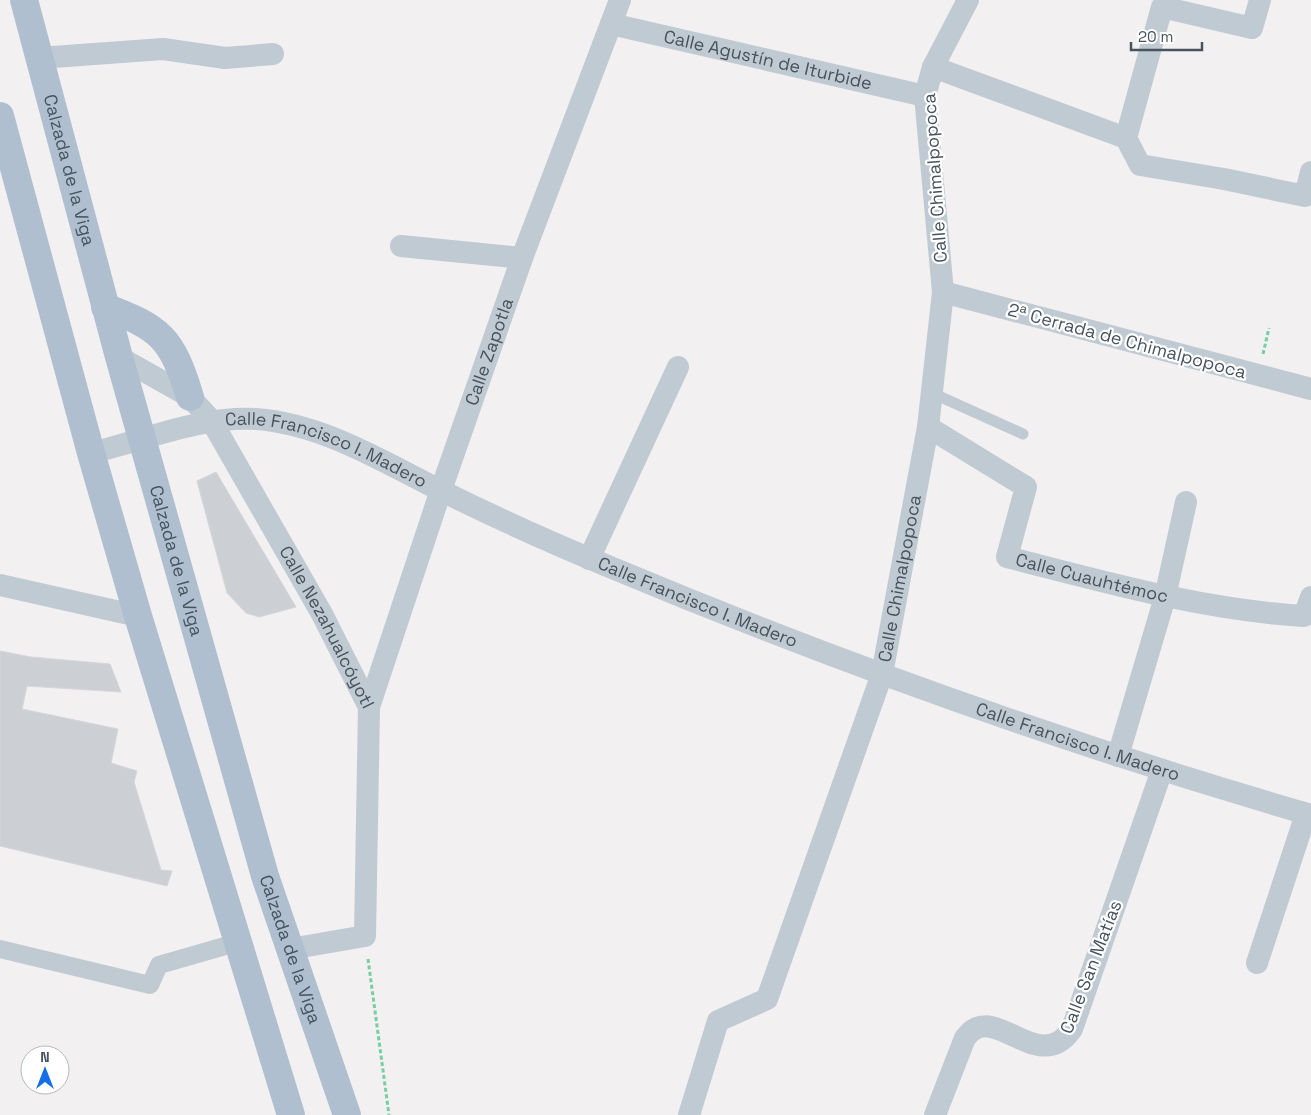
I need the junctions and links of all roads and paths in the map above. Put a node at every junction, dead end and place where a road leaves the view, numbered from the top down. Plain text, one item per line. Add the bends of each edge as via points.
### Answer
1 (24, 0) edge
2 (617, 0) edge
3 (968, 0) edge
4 (1260, 0) edge
5 (611, 24) junction
6 (273, 54) dead end
7 (39, 58) junction
8 (933, 67) junction
9 (926, 96) junction
10 (0, 116) edge
11 (1126, 138) junction
12 (1311, 172) edge
13 (401, 246) dead end
14 (522, 258) junction
15 (943, 292) junction
16 (105, 307) junction
17 (118, 357) junction
18 (678, 367) dead end
19 (1311, 389) edge
20 (932, 393) junction
21 (190, 397) junction
22 (211, 420) junction
23 (928, 427) junction
24 (1023, 434) dead end
25 (142, 440) junction
26 (91, 453) junction
27 (441, 490) junction
28 (1186, 502) dead end
29 (589, 559) junction
30 (0, 585) edge
31 (1165, 597) junction
32 (1308, 606) edge
33 (138, 616) junction
34 (882, 674) junction
35 (369, 707) junction
36 (1118, 756) junction
37 (1162, 770) junction
38 (1309, 815) edge
39 (265, 876) junction
40 (223, 887) junction
41 (365, 936) junction
42 (239, 942) junction
43 (0, 949) edge
44 (290, 949) junction
45 (1257, 963) dead end
46 (291, 1115) edge
47 (347, 1115) edge
48 (388, 1115) edge
49 (689, 1115) edge
50 (935, 1115) edge

1 - 7 main road, Calzada de la Viga
2 - 5 street, Calle Zapotla
3 - 8 street, Calle Chimalpopoca
4 - 11 street via 1252,28 1162,7
5 - 9 street, Calle Agustín de Iturbide
5 - 14 street, Calle Zapotla
6 - 7 street via 225,58 163,49
7 - 16 main road, Calzada de la Viga
8 - 9 street, Calle Chimalpopoca
8 - 11 street
9 - 15 street, Calle Chimalpopoca
10 - 26 main road
11 - 12 street via 1140,165 1305,196
13 - 14 street
14 - 27 street, Calle Zapotla
15 - 19 street, 2ª Cerrada de Chimalpopoca
15 - 20 street, Calle Chimalpopoca
16 - 17 main road, Calzada de la Viga
16 - 21 main road via 148,325 161,336 176,359
17 - 21 street, Calle Nezahualcóyotl
17 - 25 main road, Calzada de la Viga
18 - 29 street
20 - 23 street, Calle Chimalpopoca
20 - 24 lane
21 - 22 street, Calle Nezahualcóyotl
22 - 25 street, Calle Francisco I. Madero
22 - 27 street, Calle Francisco I. Madero via 258,420 306,428 351,445
22 - 35 street, Calle Nezahualcóyotl via 322,614
23 - 31 street, Calle Cuauhtémoc via 1026,487 1007,557
23 - 34 street, Calle Chimalpopoca
25 - 26 street, Calle Francisco I. Madero
25 - 39 main road, Calzada de la Viga
26 - 33 main road
27 - 29 street, Calle Francisco I. Madero
27 - 35 street, Calle Zapotla
28 - 31 street
29 - 34 street, Calle Francisco I. Madero via 735,620
30 - 33 street
31 - 32 street, Calle Cuauhtémoc
31 - 36 street
33 - 40 main road
34 - 36 street, Calle Francisco I. Madero
34 - 49 street, Calle Chimalpopoca via 767,999 718,1021
35 - 41 street, Calle Nezahualcóyotl
36 - 37 street, Calle Francisco I. Madero
37 - 38 street, Calle Francisco I. Madero
37 - 50 street, Calle San Matías via 1072,1029 1064,1040 1053,1046 1038,1045 988,1027 974,1029 964,1038
38 - 45 street
39 - 40 main road
39 - 44 main road, Calzada de la Viga
40 - 42 main road
41 - 44 street
41 - 48 path
42 - 43 street via 159,965 150,985
42 - 46 main road
44 - 47 main road, Calzada de la Viga

